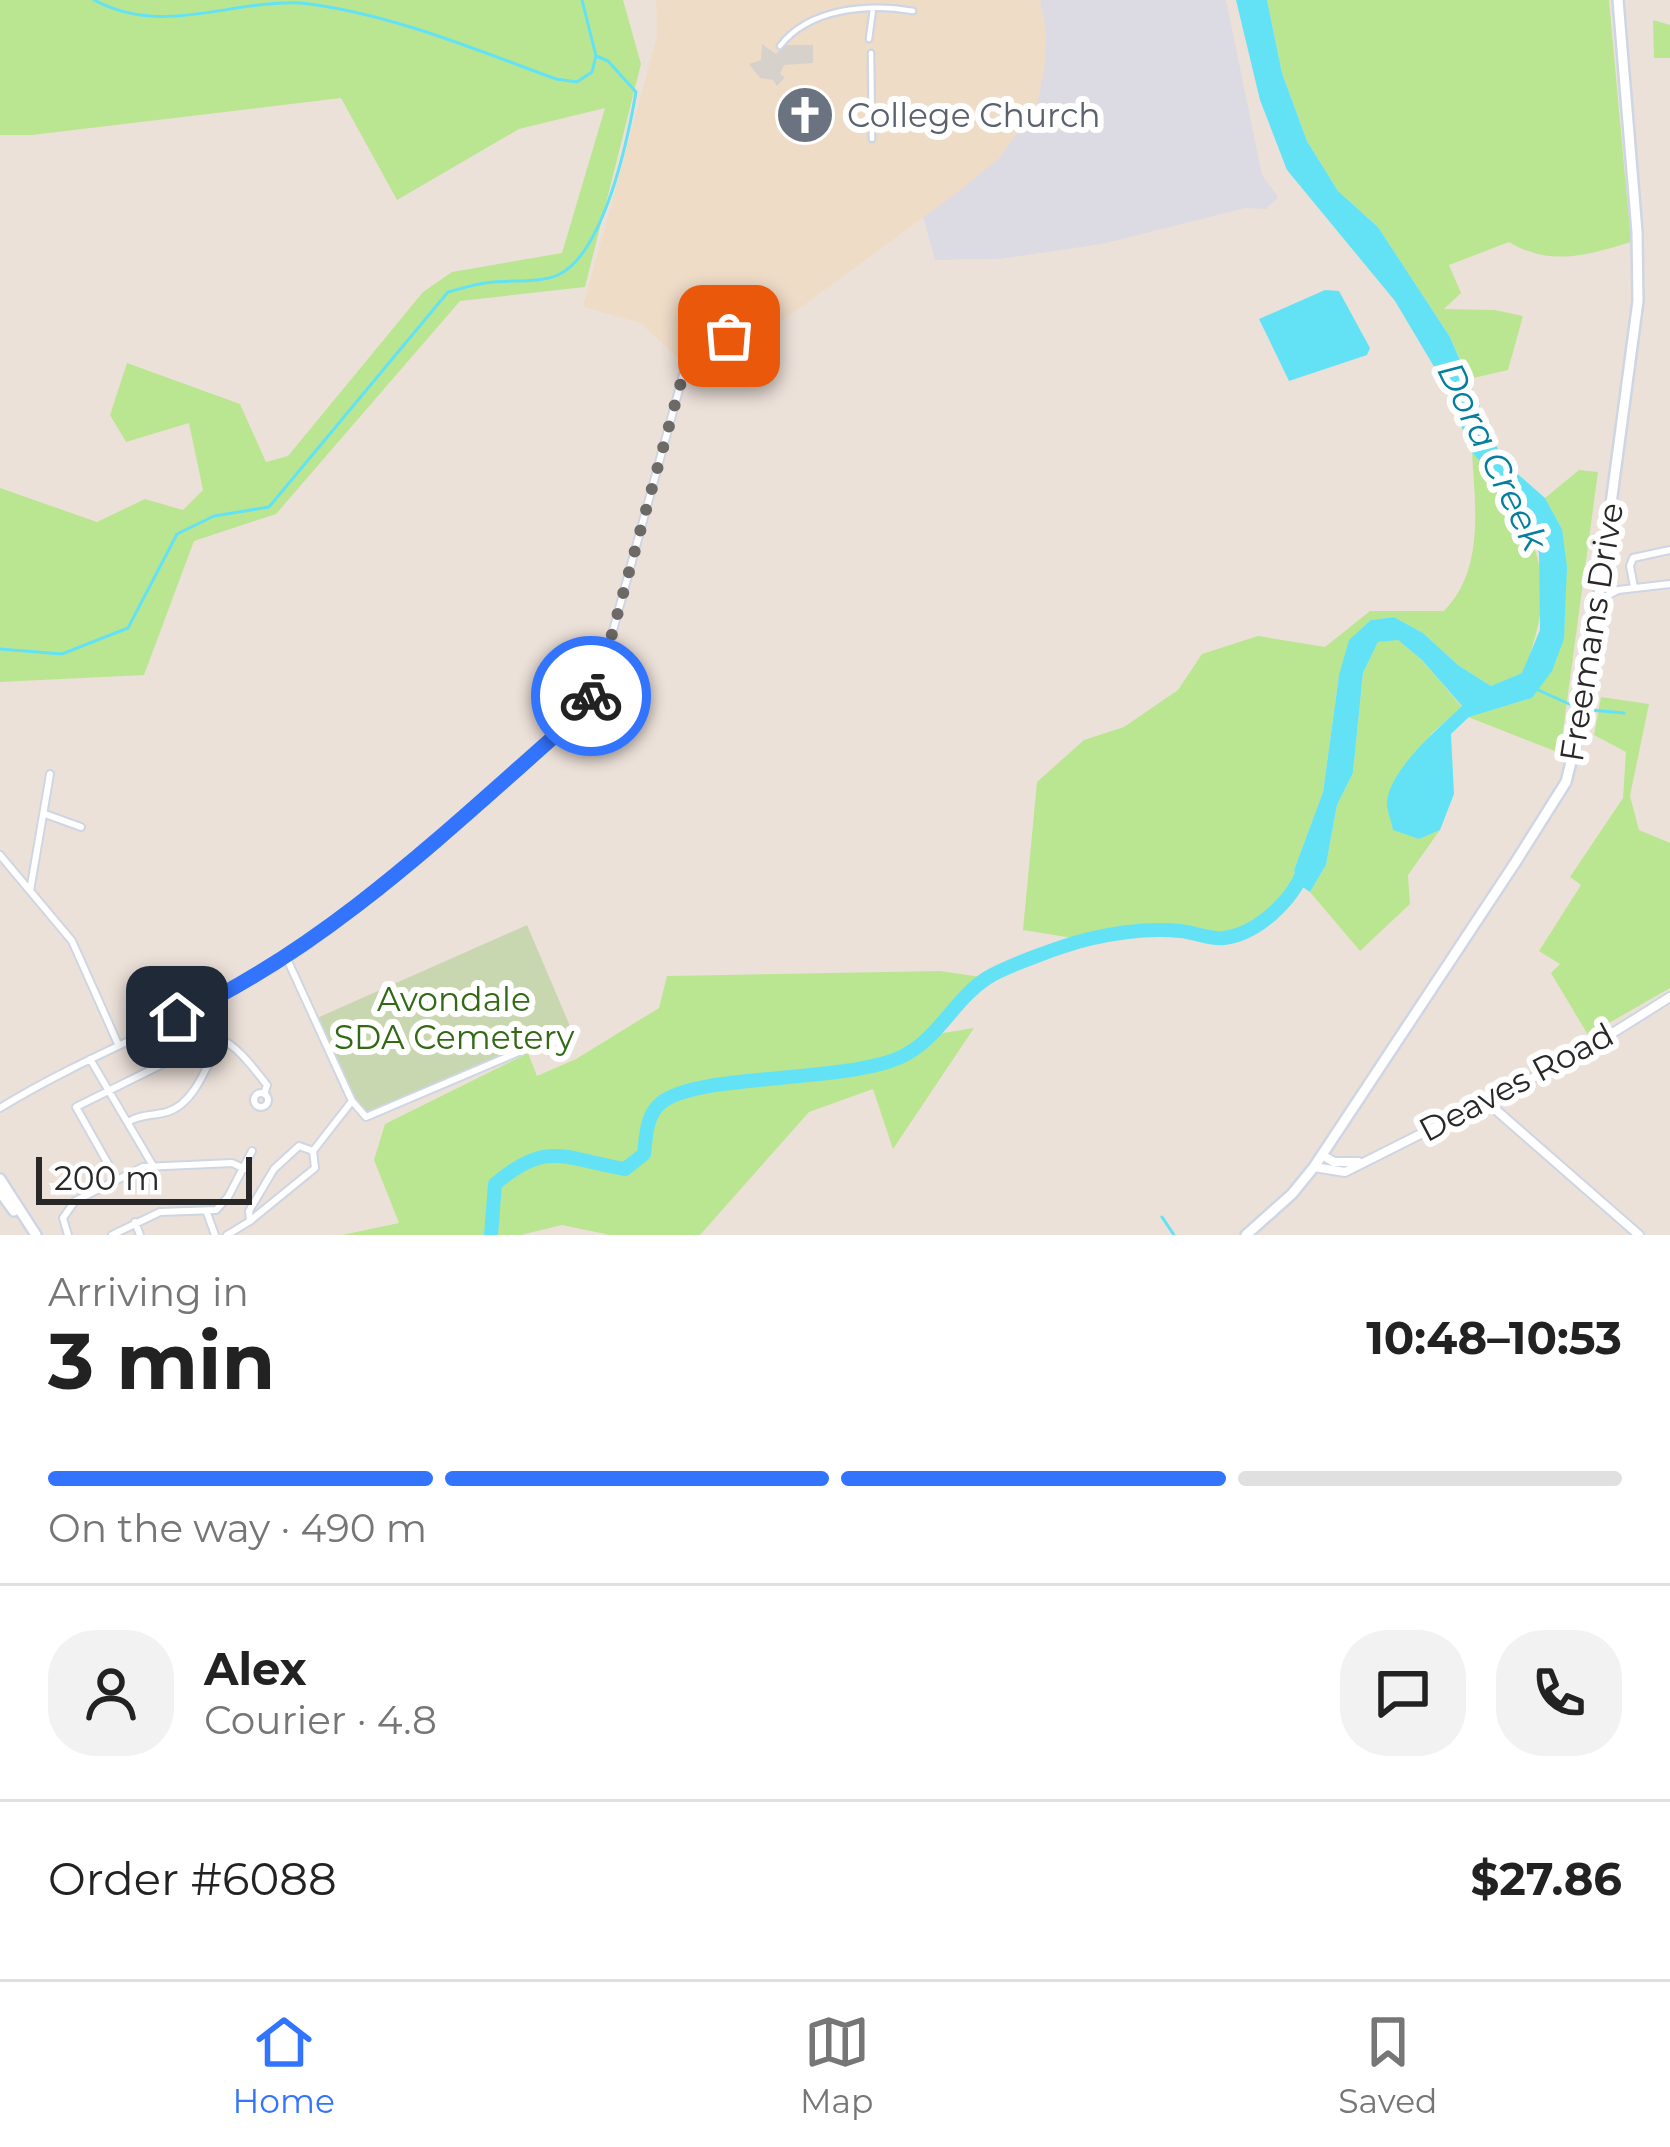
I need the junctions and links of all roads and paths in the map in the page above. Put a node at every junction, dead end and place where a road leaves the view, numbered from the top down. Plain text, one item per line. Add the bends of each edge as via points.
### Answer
1 (1618, 0) edge
2 (873, 9) junction
3 (914, 11) dead end
4 (869, 39) dead end
5 (780, 46) dead end
6 (871, 53) dead end
7 (872, 139) dead end
8 (729, 336) dead end
9 (1670, 550) edge
10 (1602, 571) junction
11 (1670, 584) edge
12 (1634, 588) junction
13 (1618, 590) junction
14 (1598, 601) junction
15 (50, 774) dead end
16 (45, 814) junction
17 (81, 827) dead end
18 (0, 855) edge
19 (30, 891) junction
20 (286, 959) junction
21 (1670, 997) edge
22 (206, 1003) junction
23 (561, 1034) dead end
24 (220, 1039) junction
25 (118, 1044) junction
26 (212, 1054) junction
27 (89, 1058) junction
28 (107, 1089) junction
29 (264, 1094) dead end
30 (1491, 1099) junction
31 (352, 1101) junction
32 (0, 1106) edge
33 (128, 1122) junction
34 (252, 1150) dead end
35 (313, 1151) junction
36 (1322, 1155) junction
37 (1359, 1162) junction
38 (152, 1165) junction
39 (1315, 1167) junction
40 (245, 1168) junction
41 (116, 1178) junction
42 (0, 1179) edge
43 (0, 1192) edge
44 (207, 1213) junction
45 (250, 1221) junction
46 (134, 1222) junction
47 (34, 1235) edge
48 (68, 1235) edge
49 (112, 1235) edge
50 (140, 1235) edge
51 (215, 1235) edge
52 (227, 1235) edge
53 (1246, 1235) edge
54 (1639, 1235) edge

1 - 10 main road, Freemans Drive via 1638,302
2 - 3 street
2 - 4 street
2 - 5 street via 816,17
6 - 7 street
8 - 20 street via 705,348 683,375 586,705
9 - 12 street via 1634,558
10 - 13 street
10 - 14 main road, Freemans Drive
11 - 12 street
12 - 13 street
13 - 14 street
14 - 36 main road, Freemans Drive via 1566,782
15 - 16 street
16 - 17 street
16 - 19 street
18 - 19 street
19 - 25 street via 72,941
20 - 22 street
20 - 31 street
21 - 30 street, Deaves Road
22 - 24 street
22 - 25 street
23 - 31 street via 371,1117
24 - 26 street
24 - 29 street via 264,1079
25 - 27 street
26 - 28 street via 184,1053
26 - 33 street via 178,1107
27 - 28 street
27 - 32 street
28 - 33 street
28 - 41 street via 76,1108
30 - 37 street, Deaves Road
30 - 54 street
31 - 35 street
33 - 38 street
34 - 40 street
35 - 45 street via 315,1168
35 - 45 street via 299,1146 286,1155
36 - 37 street
36 - 39 main road, Freemans Drive
37 - 39 street, Deaves Road via 1345,1172
38 - 40 street
38 - 41 street
39 - 53 main road, Freemans Drive
40 - 44 street via 220,1207
41 - 48 street via 66,1209
42 - 47 main road
43 - 47 main road
44 - 46 street via 160,1212
44 - 51 street
45 - 52 street
46 - 49 street
46 - 50 street

